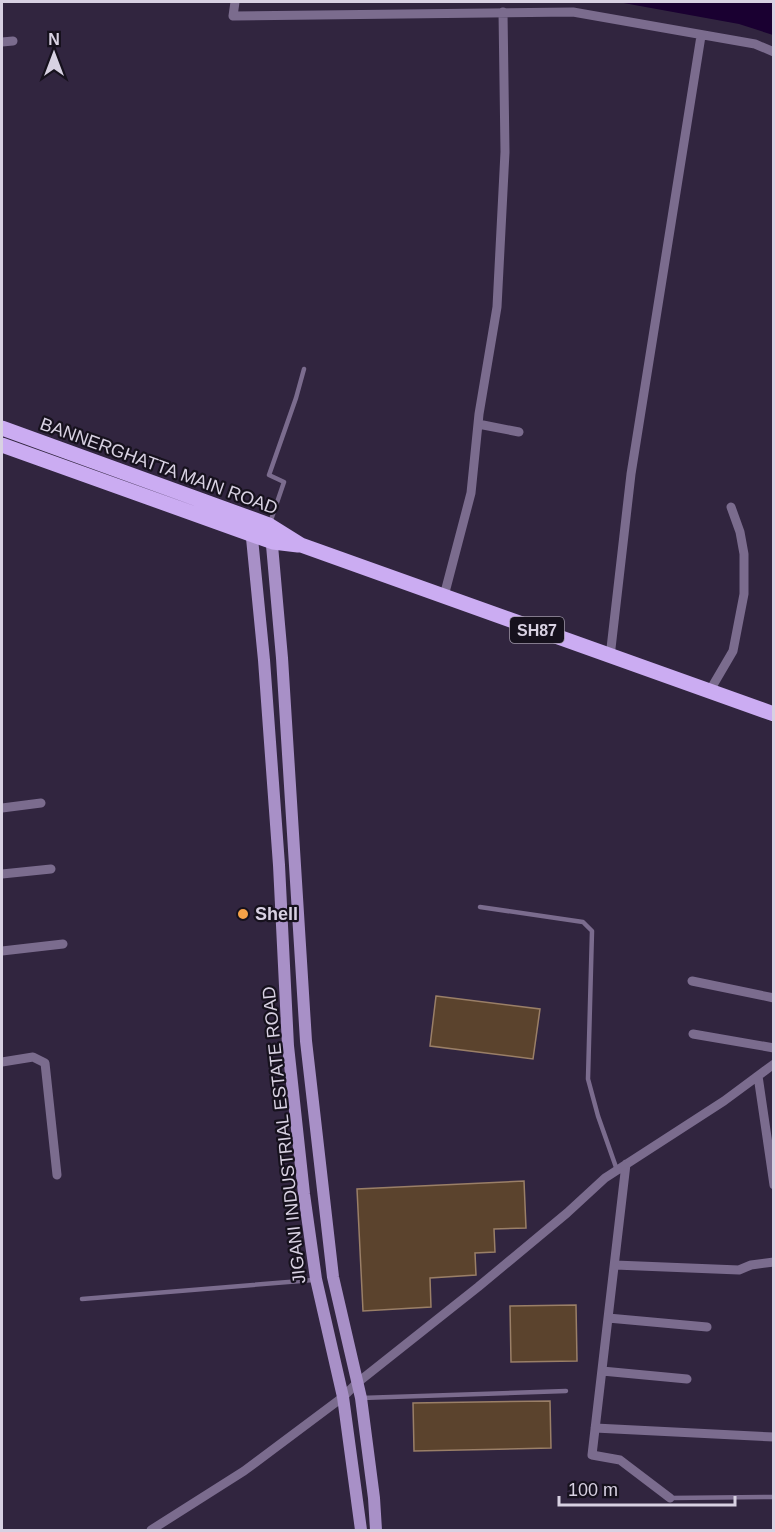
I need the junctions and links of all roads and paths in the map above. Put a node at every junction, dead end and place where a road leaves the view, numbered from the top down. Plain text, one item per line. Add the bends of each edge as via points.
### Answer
1 (235, 2) edge
2 (503, 12) junction
3 (701, 36) junction
4 (13, 41) dead end
5 (2, 42) edge
6 (774, 52) edge
7 (303, 369) dead end
8 (478, 424) junction
9 (2, 428) edge
10 (519, 432) dead end
11 (2, 445) edge
12 (144, 487) junction
13 (731, 507) dead end
14 (248, 518) junction
15 (269, 525) junction
16 (252, 534) junction
17 (273, 542) junction
18 (301, 545) junction
19 (444, 596) junction
20 (610, 657) junction
21 (710, 692) junction
22 (774, 714) edge
23 (41, 803) dead end
24 (2, 808) edge
25 (51, 869) dead end
26 (2, 874) edge
27 (480, 907) dead end
28 (63, 944) dead end
29 (2, 951) edge
30 (692, 981) dead end
31 (774, 998) edge
32 (693, 1034) dead end
33 (774, 1048) edge
34 (2, 1062) edge
35 (774, 1064) edge
36 (758, 1076) junction
37 (770, 1134) edge
38 (626, 1164) junction
39 (617, 1170) junction
40 (57, 1175) dead end
41 (774, 1185) edge
42 (774, 1262) edge
43 (615, 1265) junction
44 (316, 1279) junction
45 (82, 1299) dead end
46 (608, 1318) junction
47 (707, 1327) dead end
48 (602, 1371) junction
49 (687, 1379) dead end
50 (357, 1383) junction
51 (566, 1391) dead end
52 (343, 1397) junction
53 (361, 1398) junction
54 (596, 1428) junction
55 (774, 1437) edge
56 (774, 1497) edge
57 (670, 1498) joint
58 (152, 1530) edge
59 (361, 1530) edge
60 (376, 1530) edge

1 - 2 street via 233,16
2 - 3 street via 573,12
2 - 8 street via 505,152 497,307
3 - 6 street via 754,44
3 - 20 street via 631,474
4 - 5 street
7 - 15 lane via 269,475 284,482
8 - 10 street
8 - 19 street via 471,493
9 - 12 main road, BANNERGHATTA MAIN ROAD / SH87
11 - 12 main road, BANNERGHATTA MAIN ROAD / SH87
12 - 14 main road, BANNERGHATTA MAIN ROAD / SH87
12 - 16 main road, BANNERGHATTA MAIN ROAD / SH87
13 - 21 street via 744,554 744,594 733,651
14 - 15 main road, BANNERGHATTA MAIN ROAD / SH87
14 - 16 main road, JIGANI INDUSTRIAL ESTATE ROAD
15 - 17 main road, JIGANI INDUSTRIAL ESTATE ROAD
15 - 18 main road, BANNERGHATTA MAIN ROAD / SH87
16 - 17 main road, BANNERGHATTA MAIN ROAD / SH87
16 - 44 main road, JIGANI INDUSTRIAL ESTATE ROAD via 266,682 288,1046
17 - 18 main road, BANNERGHATTA MAIN ROAD / SH87
17 - 50 main road, JIGANI INDUSTRIAL ESTATE ROAD via 306,1041 333,1277
18 - 19 main road, BANNERGHATTA MAIN ROAD / SH87
19 - 20 main road, BANNERGHATTA MAIN ROAD / SH87
20 - 21 main road, BANNERGHATTA MAIN ROAD / SH87
21 - 22 main road, BANNERGHATTA MAIN ROAD / SH87
23 - 24 street
25 - 26 street
27 - 39 lane via 583,922 592,932 588,1078
28 - 29 street
30 - 31 street
32 - 33 street
34 - 40 street via 33,1057 45,1063
35 - 36 street
36 - 37 street
36 - 38 street
37 - 41 street
38 - 39 street
38 - 43 street
39 - 50 street
42 - 43 street via 739,1270
43 - 46 street
44 - 45 lane
44 - 52 main road, JIGANI INDUSTRIAL ESTATE ROAD
46 - 47 street
46 - 48 street
48 - 49 street
48 - 54 street
50 - 52 street
50 - 53 main road, JIGANI INDUSTRIAL ESTATE ROAD
51 - 53 lane
52 - 58 street via 244,1471
52 - 59 main road, JIGANI INDUSTRIAL ESTATE ROAD
53 - 60 main road, JIGANI INDUSTRIAL ESTATE ROAD
54 - 55 street
54 - 57 street via 592,1455 620,1460
56 - 57 lane

